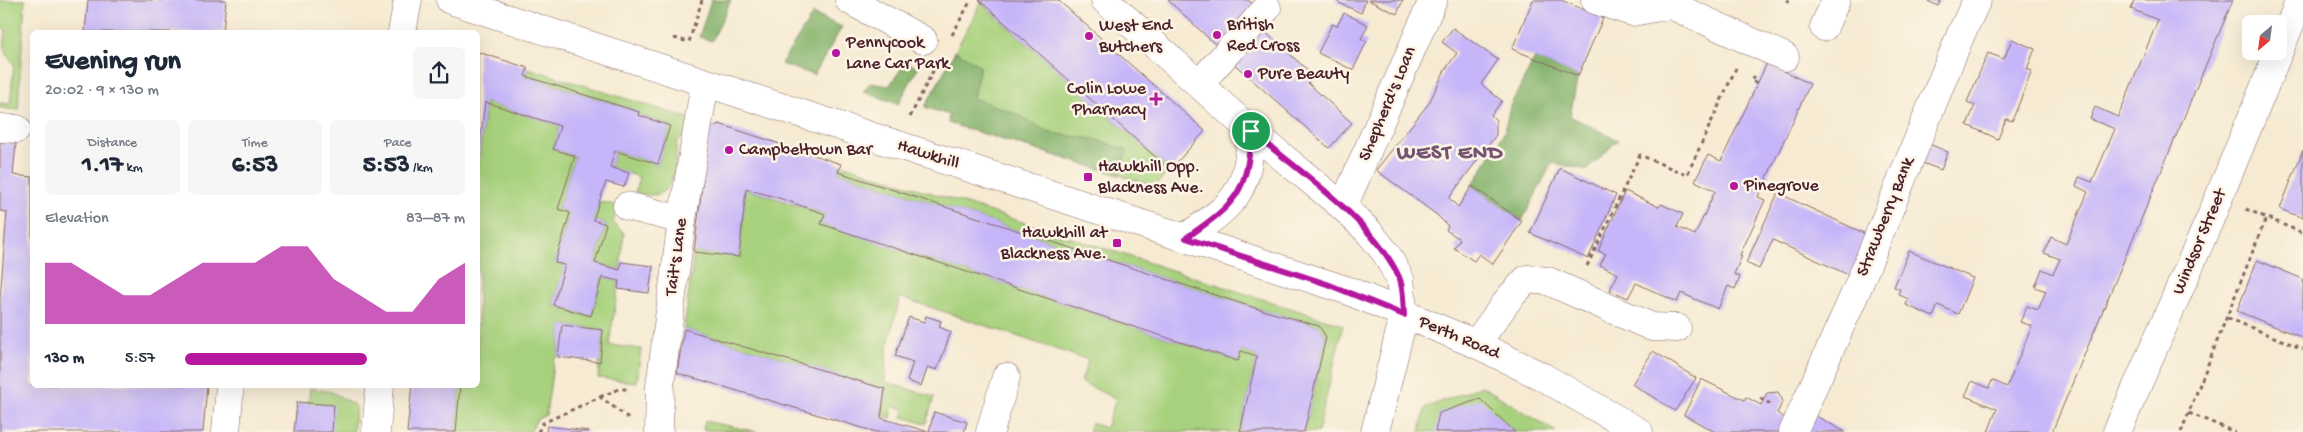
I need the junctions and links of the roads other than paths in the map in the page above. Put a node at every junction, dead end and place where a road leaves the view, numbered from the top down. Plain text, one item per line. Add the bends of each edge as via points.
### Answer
1 (408, 0) edge
2 (450, 0) edge
3 (850, 0) edge
4 (1105, 0) edge
5 (1433, 0) edge
6 (1595, 0) edge
7 (1836, 0) edge
8 (1977, 0) edge
9 (2300, 0) edge
10 (1267, 8) dead end
11 (1824, 27) dead end
12 (2288, 29) edge
13 (402, 30) edge
14 (936, 40) road end
15 (1785, 57) dead end
16 (2275, 60) edge
17 (705, 83) junction
18 (1199, 84) junction
19 (1251, 131) junction
20 (627, 206) dead end
21 (1343, 207) junction
22 (682, 220) junction
23 (1186, 238) junction
24 (1404, 315) junction
25 (1677, 328) dead end
26 (1476, 344) junction
27 (1006, 378) dead end
28 (230, 388) edge
29 (380, 388) edge
30 (226, 432) edge
31 (376, 432) edge
32 (660, 432) edge
33 (990, 432) edge
34 (1375, 432) edge
35 (1639, 432) edge
36 (1793, 432) edge
37 (2117, 432) edge

1 - 13 street
2 - 17 street, Hawkhill
3 - 14 street
4 - 18 street, Perth Road
5 - 21 street, Shepherd's Loan
6 - 15 street via 1632,12 1671,5
7 - 11 street
8 - 36 street, Strawberry Bank via 1857,289
9 - 12 street, Windsor Street
10 - 18 street
16 - 37 street, Windsor Street
17 - 22 street, Tait's Lane
17 - 23 street, Hawkhill
18 - 19 street, Perth Road
19 - 21 street, Perth Road
19 - 23 street via 1249,163 1239,193 1221,214
20 - 22 street
21 - 24 street, Perth Road via 1386,254 1400,279
22 - 32 street, Tait's Lane via 660,386
23 - 24 street, Hawkhill via 1327,284
24 - 26 street, Perth Road
24 - 34 street
25 - 26 street via 1652,327 1548,280 1527,279
26 - 35 street, Perth Road via 1543,377
27 - 33 street
28 - 30 street
29 - 31 street

